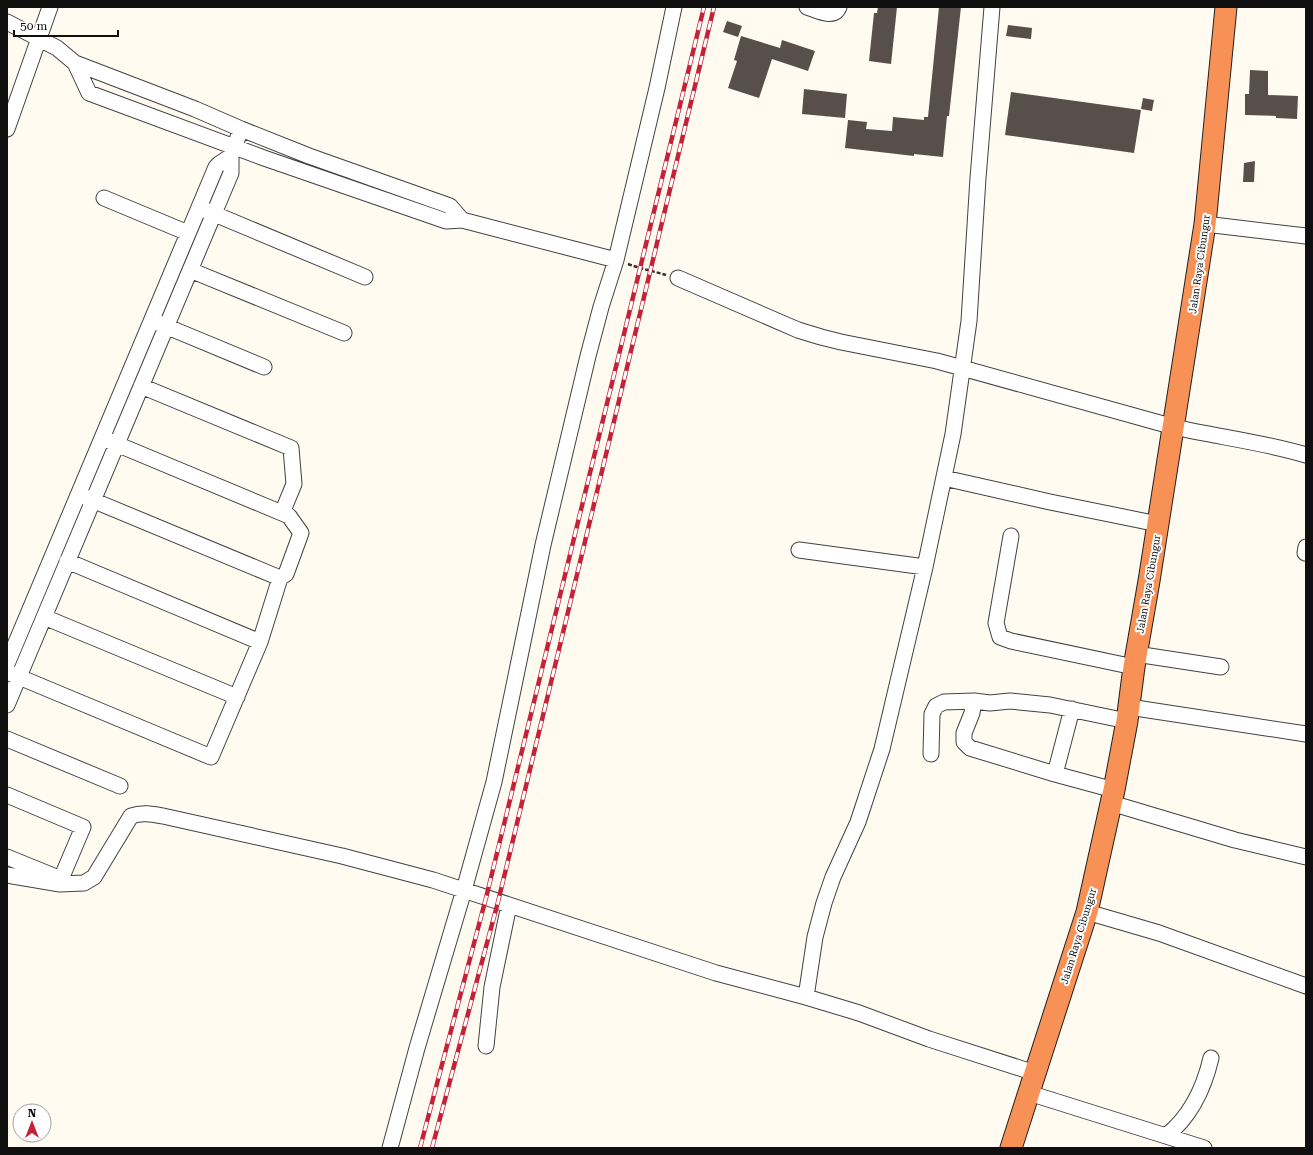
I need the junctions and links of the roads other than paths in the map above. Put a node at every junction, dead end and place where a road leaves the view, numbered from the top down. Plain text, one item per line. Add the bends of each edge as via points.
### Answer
1 (50, 7) edge
2 (674, 7) edge
3 (808, 7) edge
4 (839, 7) edge
5 (992, 7) edge
6 (1226, 7) edge
7 (7, 22) edge
8 (39, 39) junction
9 (75, 62) junction
10 (7, 129) edge
11 (241, 130) junction
12 (233, 151) junction
13 (104, 198) dead end
14 (199, 208) junction
15 (214, 214) junction
16 (462, 220) junction
17 (1205, 224) junction
18 (188, 233) junction
19 (1306, 236) edge
20 (616, 260) junction
21 (190, 270) junction
22 (365, 277) dead end
23 (678, 278) road end
24 (152, 320) junction
25 (166, 327) junction
26 (344, 333) dead end
27 (264, 367) dead end
28 (962, 368) junction
29 (141, 386) junction
30 (1174, 427) junction
31 (102, 438) junction
32 (116, 444) junction
33 (1306, 455) edge
34 (944, 478) junction
35 (78, 494) junction
36 (93, 500) junction
37 (282, 513) junction
38 (1158, 524) junction
39 (1011, 536) dead end
40 (799, 550) dead end
41 (67, 562) junction
42 (926, 568) junction
43 (280, 578) junction
44 (44, 617) junction
45 (260, 642) junction
46 (1135, 660) junction
47 (7, 664) edge
48 (1221, 667) dead end
49 (13, 675) edge
50 (237, 697) junction
51 (974, 701) junction
52 (7, 704) edge
53 (1072, 709) junction
54 (1128, 714) junction
55 (1306, 734) edge
56 (7, 739) edge
57 (931, 754) dead end
58 (1055, 774) junction
59 (120, 786) dead end
60 (7, 795) edge
61 (1113, 796) junction
62 (7, 856) edge
63 (1306, 857) edge
64 (7, 875) edge
65 (464, 890) junction
66 (509, 905) junction
67 (1088, 912) junction
68 (1306, 986) edge
69 (806, 997) junction
70 (486, 1046) dead end
71 (1211, 1058) dead end
72 (1035, 1073) junction
73 (1029, 1093) junction
74 (1166, 1136) junction
75 (390, 1148) edge
76 (1011, 1148) edge
77 (1204, 1148) edge

1 - 8 street
2 - 20 street
3 - 4 street via 828,14 834,14
5 - 28 street via 969,321
6 - 17 highway, Jalan Raya Cibungur
7 - 8 street
8 - 9 street via 57,48
8 - 10 street
9 - 11 street
9 - 12 street via 89,93
11 - 12 street
11 - 16 street via 450,206
12 - 14 street via 216,167
12 - 15 street via 231,173
12 - 16 street via 264,158 446,222
13 - 18 street
14 - 15 street
14 - 18 street
15 - 21 street
15 - 22 street
16 - 20 street
17 - 19 street
17 - 30 highway, Jalan Raya Cibungur
18 - 24 street
20 - 65 street via 588,356 543,545 500,758
21 - 25 street
21 - 26 street
23 - 28 street via 798,330
24 - 25 street
24 - 31 street
25 - 27 street
25 - 29 street
28 - 30 street
28 - 34 street
29 - 32 street
29 - 37 street via 291,448 294,484
30 - 33 street
30 - 38 highway, Jalan Raya Cibungur
31 - 32 street
31 - 35 street
32 - 36 street
32 - 37 street
34 - 38 street
34 - 42 street
35 - 36 street
35 - 47 street
36 - 41 street
36 - 43 street
37 - 43 street via 289,516 301,532 286,574
38 - 46 highway, Jalan Raya Cibungur
39 - 46 street via 996,623 1000,637 1011,641
40 - 42 street
41 - 44 street
41 - 45 street
42 - 69 street via 882,749 858,822 832,877 824,903 815,937
43 - 45 street
44 - 49 street
44 - 50 street
45 - 50 street
46 - 48 street
46 - 54 highway, Jalan Raya Cibungur
49 - 50 street via 211,758
49 - 52 street
51 - 53 street via 1010,701
51 - 57 street via 944,702 936,706 932,714
51 - 58 street via 964,733 964,742 970,748
53 - 54 street
53 - 58 street
54 - 55 street
54 - 61 highway, Jalan Raya Cibungur
56 - 59 street
58 - 61 street
60 - 62 street via 83,827 61,879
61 - 63 street via 1235,840
61 - 67 highway, Jalan Raya Cibungur
64 - 65 street via 60,884 84,883 94,877 131,816 146,813 342,856
65 - 66 street
65 - 75 street
66 - 69 street via 716,973
66 - 70 street via 492,987
67 - 68 street via 1166,935
67 - 72 highway, Jalan Raya Cibungur
69 - 72 street
71 - 74 street via 1193,1106 1177,1127
72 - 73 highway, Jalan Raya Cibungur
73 - 74 street
73 - 76 highway, Jalan Raya Cibungur
74 - 77 street

